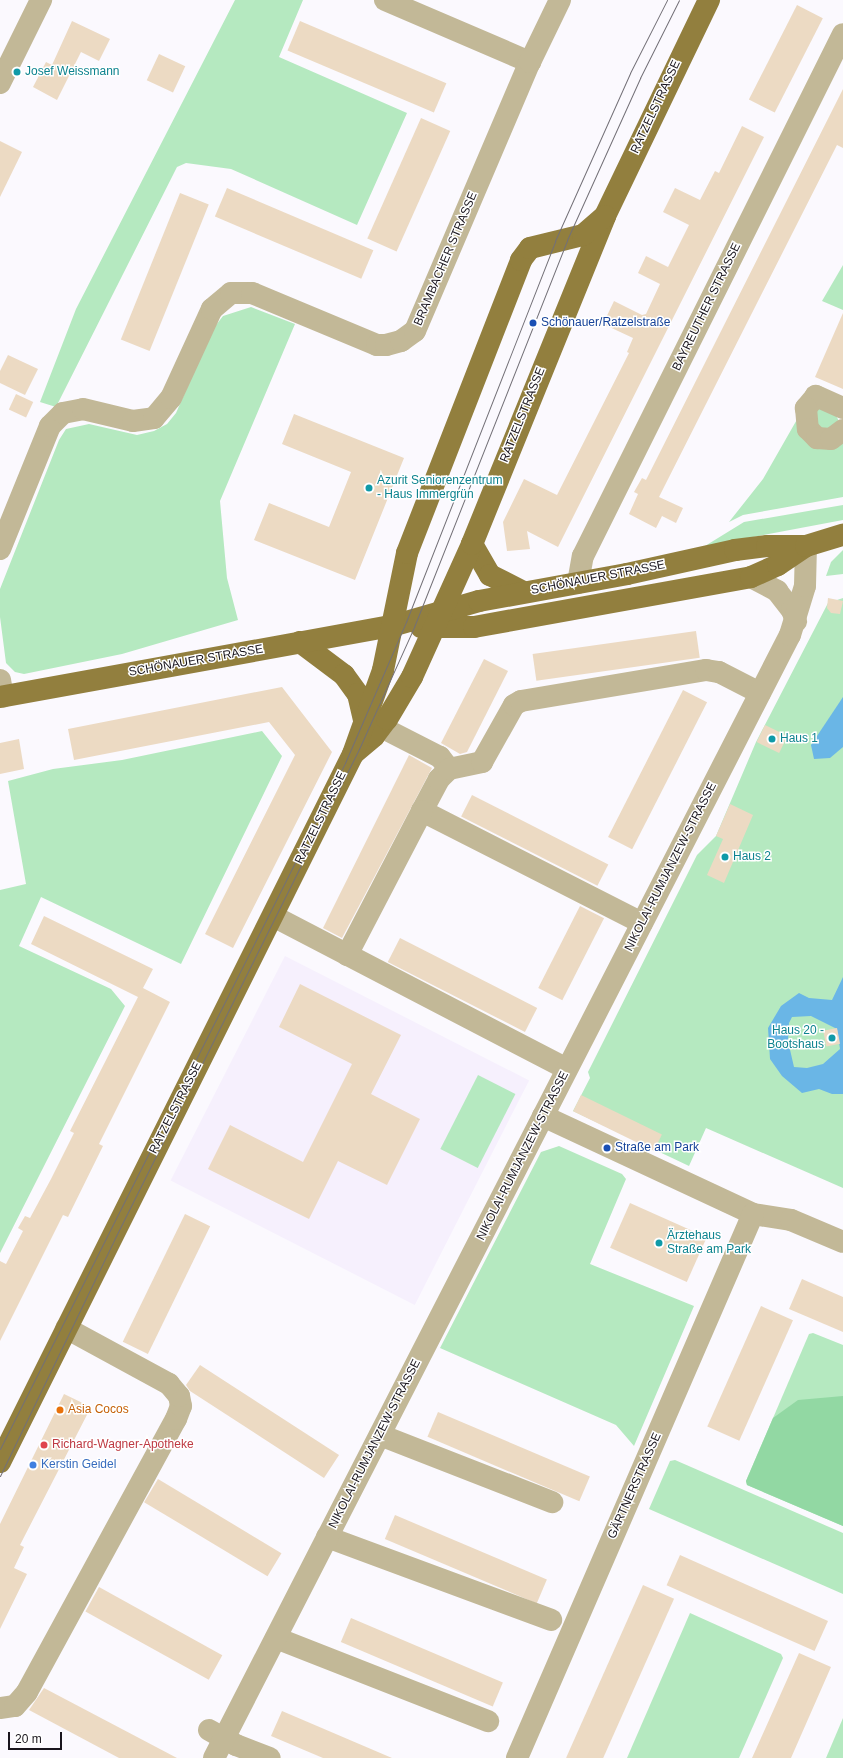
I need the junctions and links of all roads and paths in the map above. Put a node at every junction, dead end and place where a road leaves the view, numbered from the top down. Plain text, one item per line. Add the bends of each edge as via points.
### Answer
1 (41, 0) edge
2 (385, 0) edge
3 (560, 0) edge
4 (709, 0) edge
5 (843, 34) edge
6 (530, 62) junction
7 (0, 83) edge
8 (605, 216) junction
9 (843, 408) edge
10 (843, 430) edge
11 (843, 535) edge
12 (472, 544) junction
13 (806, 546) junction
14 (0, 549) edge
15 (751, 577) junction
16 (578, 583) junction
17 (523, 592) junction
18 (438, 620) junction
19 (796, 621) junction
20 (392, 626) junction
21 (300, 642) junction
22 (1, 691) edge
23 (760, 693) junction
24 (373, 724) junction
25 (450, 769) junction
26 (422, 811) junction
27 (273, 916) junction
28 (642, 923) junction
29 (347, 955) junction
30 (567, 1069) junction
31 (543, 1116) junction
32 (753, 1214) junction
33 (843, 1242) edge
34 (66, 1328) junction
35 (379, 1423) junction
36 (0, 1462) edge
37 (552, 1502) dead end
38 (325, 1530) junction
39 (551, 1620) dead end
40 (272, 1632) junction
41 (0, 1708) edge
42 (488, 1722) dead end
43 (216, 1734) junction
44 (214, 1758) edge
45 (270, 1758) edge
46 (517, 1758) edge

1 - 7 street
2 - 6 street
3 - 6 street, BRAMBACHER STRASSE
4 - 8 main road, RATZELSTRASSE
5 - 16 street, BAYREUTHER STRASSE via 583,556
6 - 14 street, BRAMBACHER STRASSE via 415,331 401,341 376,345 252,293 231,293 212,309 171,398 154,418 133,421 83,409 63,413 50,426
8 - 12 main road, RATZELSTRASSE
8 - 20 main road, RATZELSTRASSE via 583,235 530,248 521,260 407,553
9 - 10 street via 816,396 806,408 808,429 817,438 830,439
11 - 13 main road, SCHÖNAUER STRASSE
12 - 17 main road via 490,575
12 - 18 main road, RATZELSTRASSE
13 - 15 main road, SCHÖNAUER STRASSE via 772,568
13 - 16 main road, SCHÖNAUER STRASSE via 754,547
13 - 19 street, NIKOLAI-RUMJANZEW-STRASSE via 805,586
15 - 18 main road, SCHÖNAUER STRASSE via 474,626
15 - 19 street via 777,591 792,610
16 - 17 main road, SCHÖNAUER STRASSE
17 - 18 main road, SCHÖNAUER STRASSE
18 - 20 main road, SCHÖNAUER STRASSE
18 - 24 main road, RATZELSTRASSE via 407,688
19 - 23 street, NIKOLAI-RUMJANZEW-STRASSE
20 - 21 main road, SCHÖNAUER STRASSE
20 - 24 main road, RATZELSTRASSE
21 - 22 main road, SCHÖNAUER STRASSE
21 - 24 main road via 344,675 358,694
23 - 25 street via 722,673 706,670 521,701 514,705 482,762
23 - 28 street, NIKOLAI-RUMJANZEW-STRASSE
24 - 25 street via 440,757
24 - 27 main road, RATZELSTRASSE via 353,754
25 - 26 street via 440,779
26 - 28 street
26 - 29 street
27 - 29 street
27 - 34 main road, RATZELSTRASSE
28 - 30 street, NIKOLAI-RUMJANZEW-STRASSE
29 - 30 street
30 - 31 street, NIKOLAI-RUMJANZEW-STRASSE
31 - 32 street
31 - 35 street, NIKOLAI-RUMJANZEW-STRASSE
32 - 33 street via 792,1220
32 - 46 street, GÄRTNERSTRASSE
34 - 36 main road, RATZELSTRASSE
34 - 41 street via 169,1384 179,1396 181,1406 27,1692 14,1706
35 - 37 street
35 - 38 street, NIKOLAI-RUMJANZEW-STRASSE
38 - 39 street
38 - 40 street, NIKOLAI-RUMJANZEW-STRASSE
40 - 42 street
40 - 43 street, NIKOLAI-RUMJANZEW-STRASSE
43 - 44 street, NIKOLAI-RUMJANZEW-STRASSE
43 - 45 street

